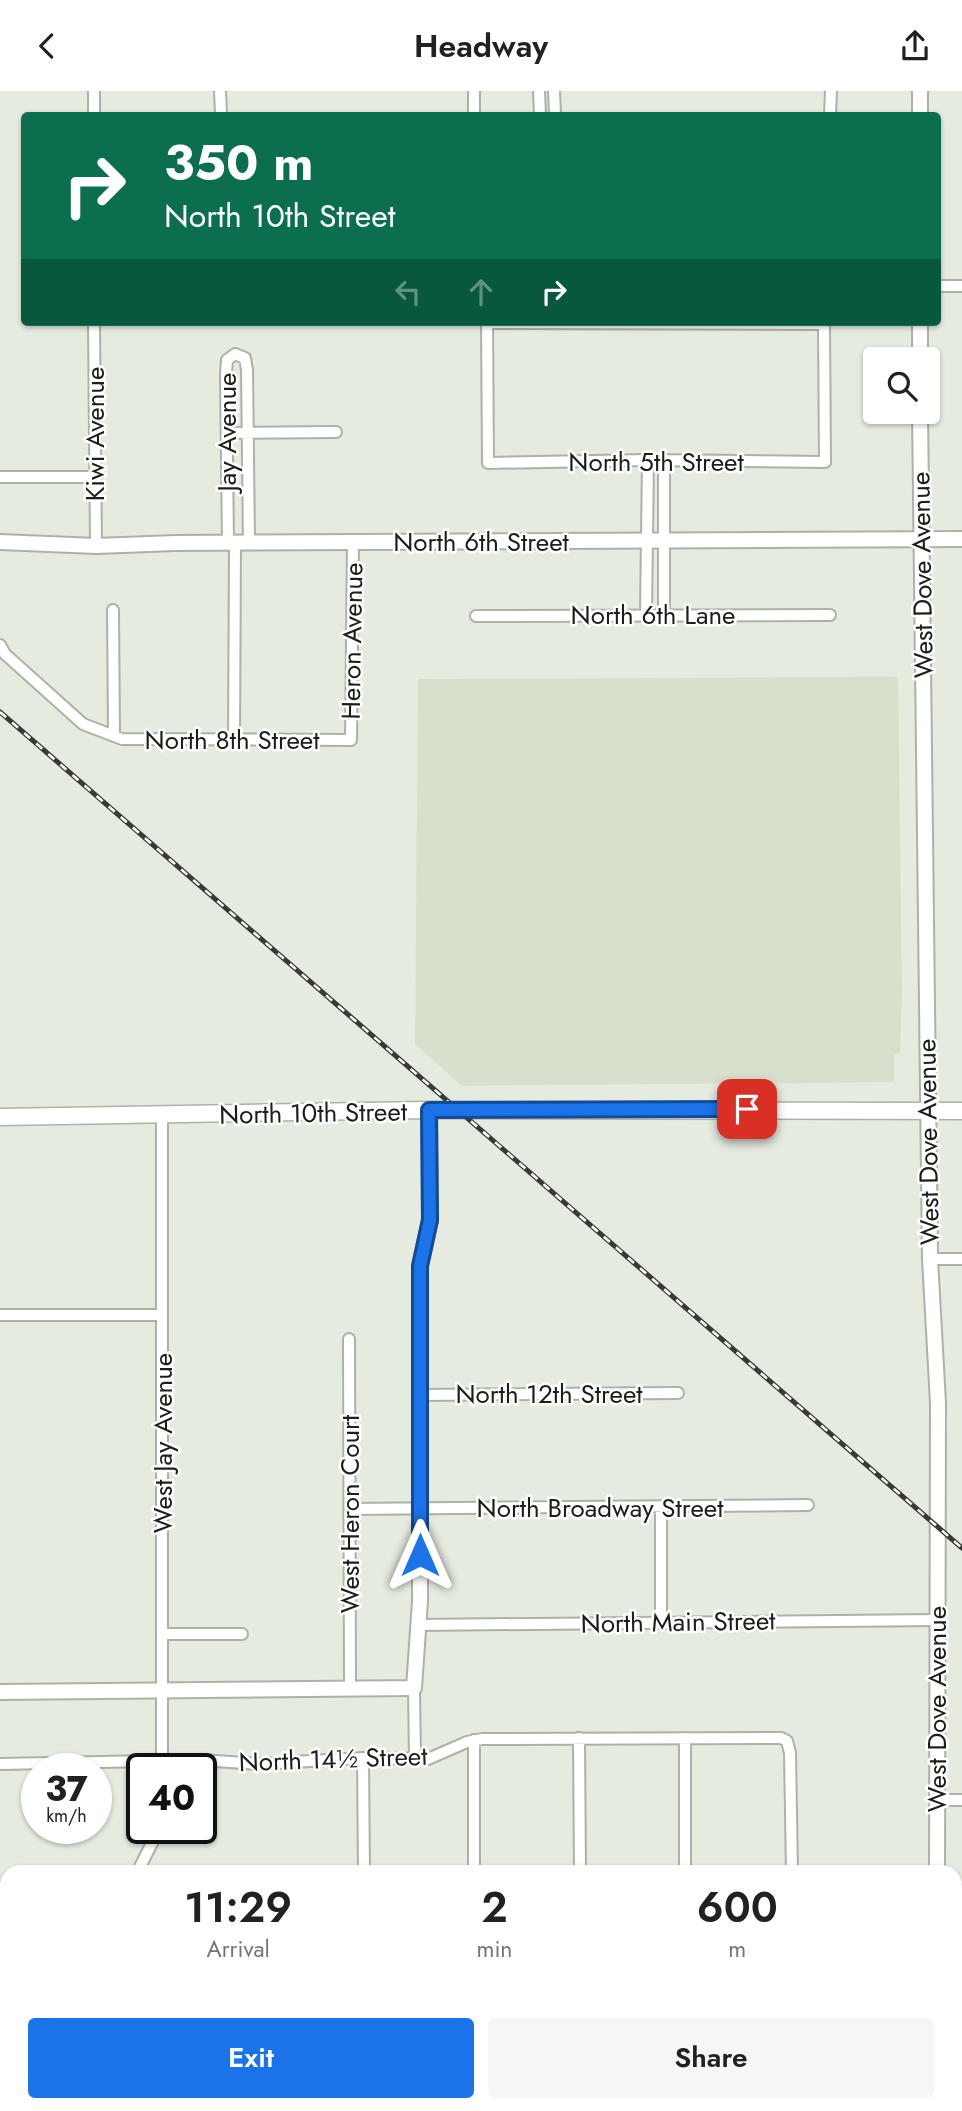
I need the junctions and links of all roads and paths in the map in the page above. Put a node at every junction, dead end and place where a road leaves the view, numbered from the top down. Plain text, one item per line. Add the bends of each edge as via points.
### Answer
1 (93, 91) edge
2 (220, 91) edge
3 (474, 91) edge
4 (539, 91) edge
5 (554, 91) edge
6 (831, 91) edge
7 (920, 91) edge
8 (94, 112) edge
9 (221, 112) edge
10 (474, 112) edge
11 (540, 112) edge
12 (555, 112) edge
13 (830, 112) edge
14 (920, 112) edge
15 (941, 286) edge
16 (962, 286) edge
17 (94, 326) edge
18 (487, 326) edge
19 (824, 326) edge
20 (919, 326) edge
21 (920, 347) edge
22 (920, 424) edge
23 (336, 432) dead end
24 (227, 433) junction
25 (248, 433) junction
26 (648, 460) junction
27 (664, 460) junction
28 (0, 477) edge
29 (95, 477) junction
30 (962, 539) edge
31 (920, 540) junction
32 (648, 541) junction
33 (665, 541) junction
34 (0, 542) edge
35 (353, 542) junction
36 (237, 543) junction
37 (96, 547) junction
38 (113, 610) dead end
39 (646, 615) junction
40 (664, 615) junction
41 (830, 615) dead end
42 (476, 617) dead end
43 (0, 645) edge
44 (114, 736) junction
45 (234, 740) junction
46 (351, 740) joint
47 (429, 1110) junction
48 (962, 1111) edge
49 (928, 1112) junction
50 (162, 1116) junction
51 (0, 1117) edge
52 (930, 1259) junction
53 (962, 1259) edge
54 (0, 1315) edge
55 (162, 1315) junction
56 (349, 1339) dead end
57 (678, 1393) dead end
58 (420, 1395) junction
59 (808, 1505) dead end
60 (350, 1509) junction
61 (421, 1509) junction
62 (661, 1509) junction
63 (937, 1620) junction
64 (661, 1622) junction
65 (419, 1625) junction
66 (163, 1634) junction
67 (242, 1634) dead end
68 (350, 1688) junction
69 (414, 1688) junction
70 (162, 1689) junction
71 (0, 1692) edge
72 (579, 1738) junction
73 (685, 1738) junction
74 (474, 1740) junction
75 (162, 1753) edge
76 (363, 1758) junction
77 (415, 1759) junction
78 (0, 1764) edge
79 (126, 1765) edge
80 (217, 1765) edge
81 (937, 1800) junction
82 (962, 1800) edge
83 (152, 1844) edge
84 (141, 1865) edge
85 (363, 1865) edge
86 (474, 1865) edge
87 (580, 1865) edge
88 (685, 1865) edge
89 (792, 1865) edge
90 (937, 1865) edge

1 - 8 street
2 - 9 street
3 - 10 street
4 - 11 street
5 - 12 street
6 - 13 street
7 - 14 street
15 - 16 street
17 - 29 street, Kiwi Avenue
18 - 26 street, North 5th Street via 488,463
19 - 27 street, North 5th Street via 825,462
20 - 21 street
22 - 31 street, West Dove Avenue
23 - 25 street
24 - 25 street
24 - 25 street, Jay Avenue via 226,366 235,354 245,358 246,364
24 - 36 street, Jay Avenue
25 - 36 street, Jay Avenue
26 - 27 street, North 5th Street
26 - 32 street
27 - 33 street
28 - 29 street
29 - 37 street, Kiwi Avenue
30 - 31 street, North 6th Street
31 - 33 street, North 6th Street
31 - 49 street, West Dove Avenue
32 - 33 street, North 6th Street
32 - 35 street, North 6th Street
32 - 39 street
33 - 40 street
34 - 37 street, North 6th Street
35 - 36 street, North 6th Street
35 - 46 street, Heron Avenue
36 - 37 street, North 6th Street
36 - 45 street, Jay Avenue
38 - 44 street
39 - 40 street, North 6th Lane
39 - 42 street, North 6th Lane
40 - 41 street, North 6th Lane
43 - 44 street, North 8th Street via 5,655 83,724
44 - 45 street, North 8th Street
45 - 46 street, North 8th Street
47 - 49 main road, North 10th Street
47 - 50 main road, North 10th Street
47 - 58 street via 430,1220 420,1266
48 - 49 main road, North 10th Street
49 - 52 street, West Dove Avenue
50 - 51 main road, North 10th Street
50 - 55 street, West Jay Avenue
52 - 53 street
52 - 63 street, West Dove Avenue via 938,1403
54 - 55 street
55 - 66 street, West Jay Avenue
56 - 60 street, West Heron Court
57 - 58 street, North 12th Street
58 - 61 street
59 - 62 street, North Broadway Street
60 - 61 street, North Broadway Street
60 - 68 street, West Heron Court
61 - 62 street, North Broadway Street
61 - 65 street
62 - 64 street
63 - 64 street, North Main Street
63 - 81 street, West Dove Avenue
64 - 65 street, North Main Street
65 - 69 street
66 - 67 street
66 - 70 street, West Jay Avenue
68 - 69 street
68 - 70 street
69 - 77 street
70 - 71 street
70 - 75 street, West Jay Avenue
72 - 73 street, North 14½ Street
72 - 74 street, North 14½ Street
72 - 87 street
73 - 88 street
73 - 89 street, North 14½ Street via 787,1741
74 - 77 street, North 14½ Street via 438,1757
74 - 86 street
76 - 77 street, North 14½ Street
76 - 80 street, North 14½ Street
76 - 85 street
78 - 79 street, North 14½ Street
81 - 82 street
81 - 90 street, West Dove Avenue
83 - 84 street

